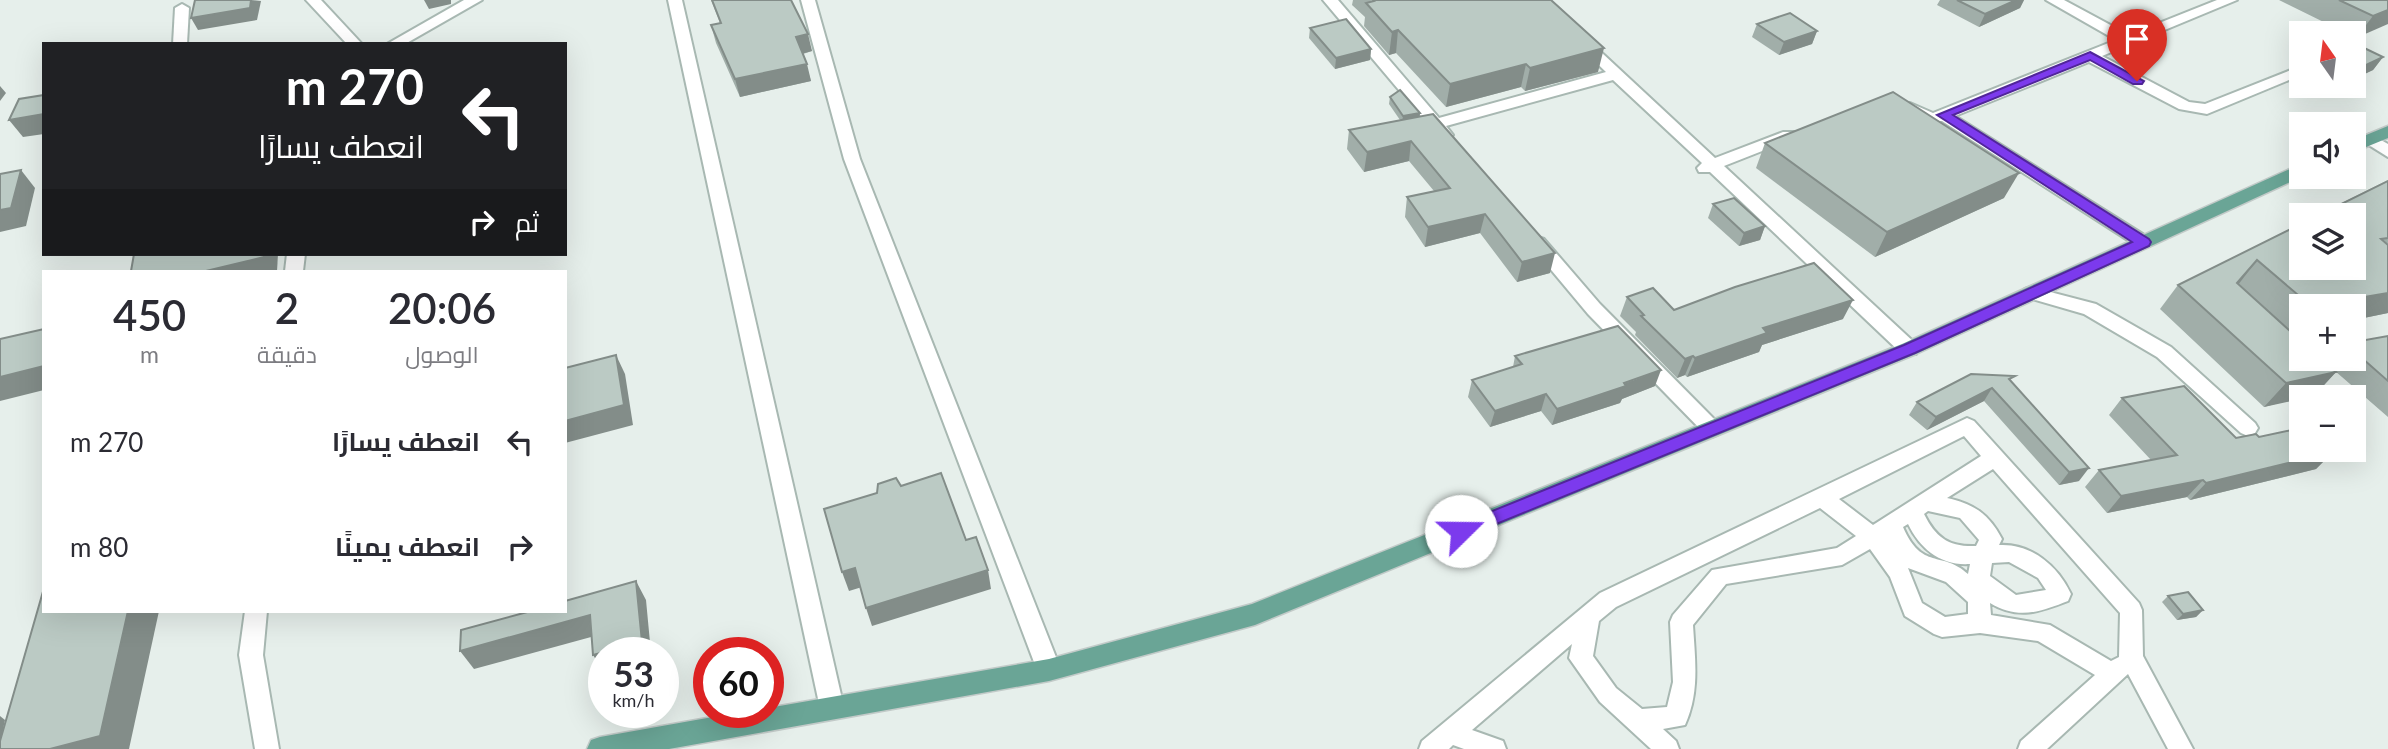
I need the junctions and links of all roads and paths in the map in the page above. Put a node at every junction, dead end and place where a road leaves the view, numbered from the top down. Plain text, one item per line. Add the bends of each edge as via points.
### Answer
1 (313, 0) edge
2 (475, 0) edge
3 (674, 0) edge
4 (808, 0) edge
5 (1330, 0) edge
6 (2053, 0) edge
7 (2230, 0) edge
8 (182, 8) dead end
9 (1566, 28) edge
10 (2128, 41) junction
11 (180, 42) edge
12 (353, 42) edge
13 (398, 42) edge
14 (2090, 56) junction
15 (1617, 74) junction
16 (2289, 75) edge
17 (1897, 102) edge
18 (1943, 115) junction
19 (1436, 124) junction
20 (1410, 129) edge
21 (1800, 131) edge
22 (2388, 131) edge
23 (2366, 141) edge
24 (1454, 144) edge
25 (2366, 144) edge
26 (2388, 152) edge
27 (1709, 167) junction
28 (2289, 175) edge
29 (1524, 227) edge
30 (2143, 242) junction
31 (2031, 293) junction
32 (1909, 349) junction
33 (2248, 428) dead end
34 (1712, 429) junction
35 (1995, 457) junction
36 (1822, 498) junction
37 (1919, 507) junction
38 (1882, 530) junction
39 (256, 613) edge
40 (1590, 616) junction
41 (1980, 623) junction
42 (2131, 657) junction
43 (1049, 670) junction
44 (2113, 674) junction
45 (832, 708) junction
46 (1638, 720) junction
47 (1453, 734) junction
48 (267, 749) edge
49 (600, 749) edge
50 (1432, 749) edge
51 (1494, 749) edge
52 (1667, 749) edge
53 (2030, 749) edge
54 (2181, 749) edge

1 - 12 street
2 - 13 street
3 - 45 street
4 - 43 street via 852,159
5 - 19 street
6 - 10 street
7 - 10 street
8 - 11 street
9 - 15 street
10 - 14 street
14 - 16 street via 2185,106 2207,109
14 - 18 street
15 - 19 street
15 - 27 street
17 - 18 street via 1933,119
18 - 30 street
19 - 20 street
19 - 24 street
21 - 27 street
22 - 23 main road
25 - 26 street
27 - 32 street
28 - 30 main road
29 - 34 street via 1594,309
30 - 31 main road
31 - 32 main road
31 - 33 street via 2090,309 2164,352
32 - 34 main road
34 - 43 main road via 1255,614
35 - 36 street via 1968,426
35 - 37 street
35 - 42 street via 2131,610
36 - 38 street
36 - 40 street via 1608,600
37 - 37 street via 1967,511 1991,539 1983,554 1954,556 1925,537
37 - 38 street
38 - 41 street via 1913,561 1954,575 1979,598
38 - 41 street via 1913,609 1942,627
38 - 46 street via 1843,556 1720,576 1681,622 1685,682 1677,718
39 - 48 street via 251,655
40 - 46 street via 1581,658 1608,695
40 - 47 street
41 - 44 street via 2042,632
42 - 44 street
42 - 54 street
43 - 45 main road
44 - 53 street
45 - 49 main road
46 - 52 street
47 - 50 street
47 - 51 street

